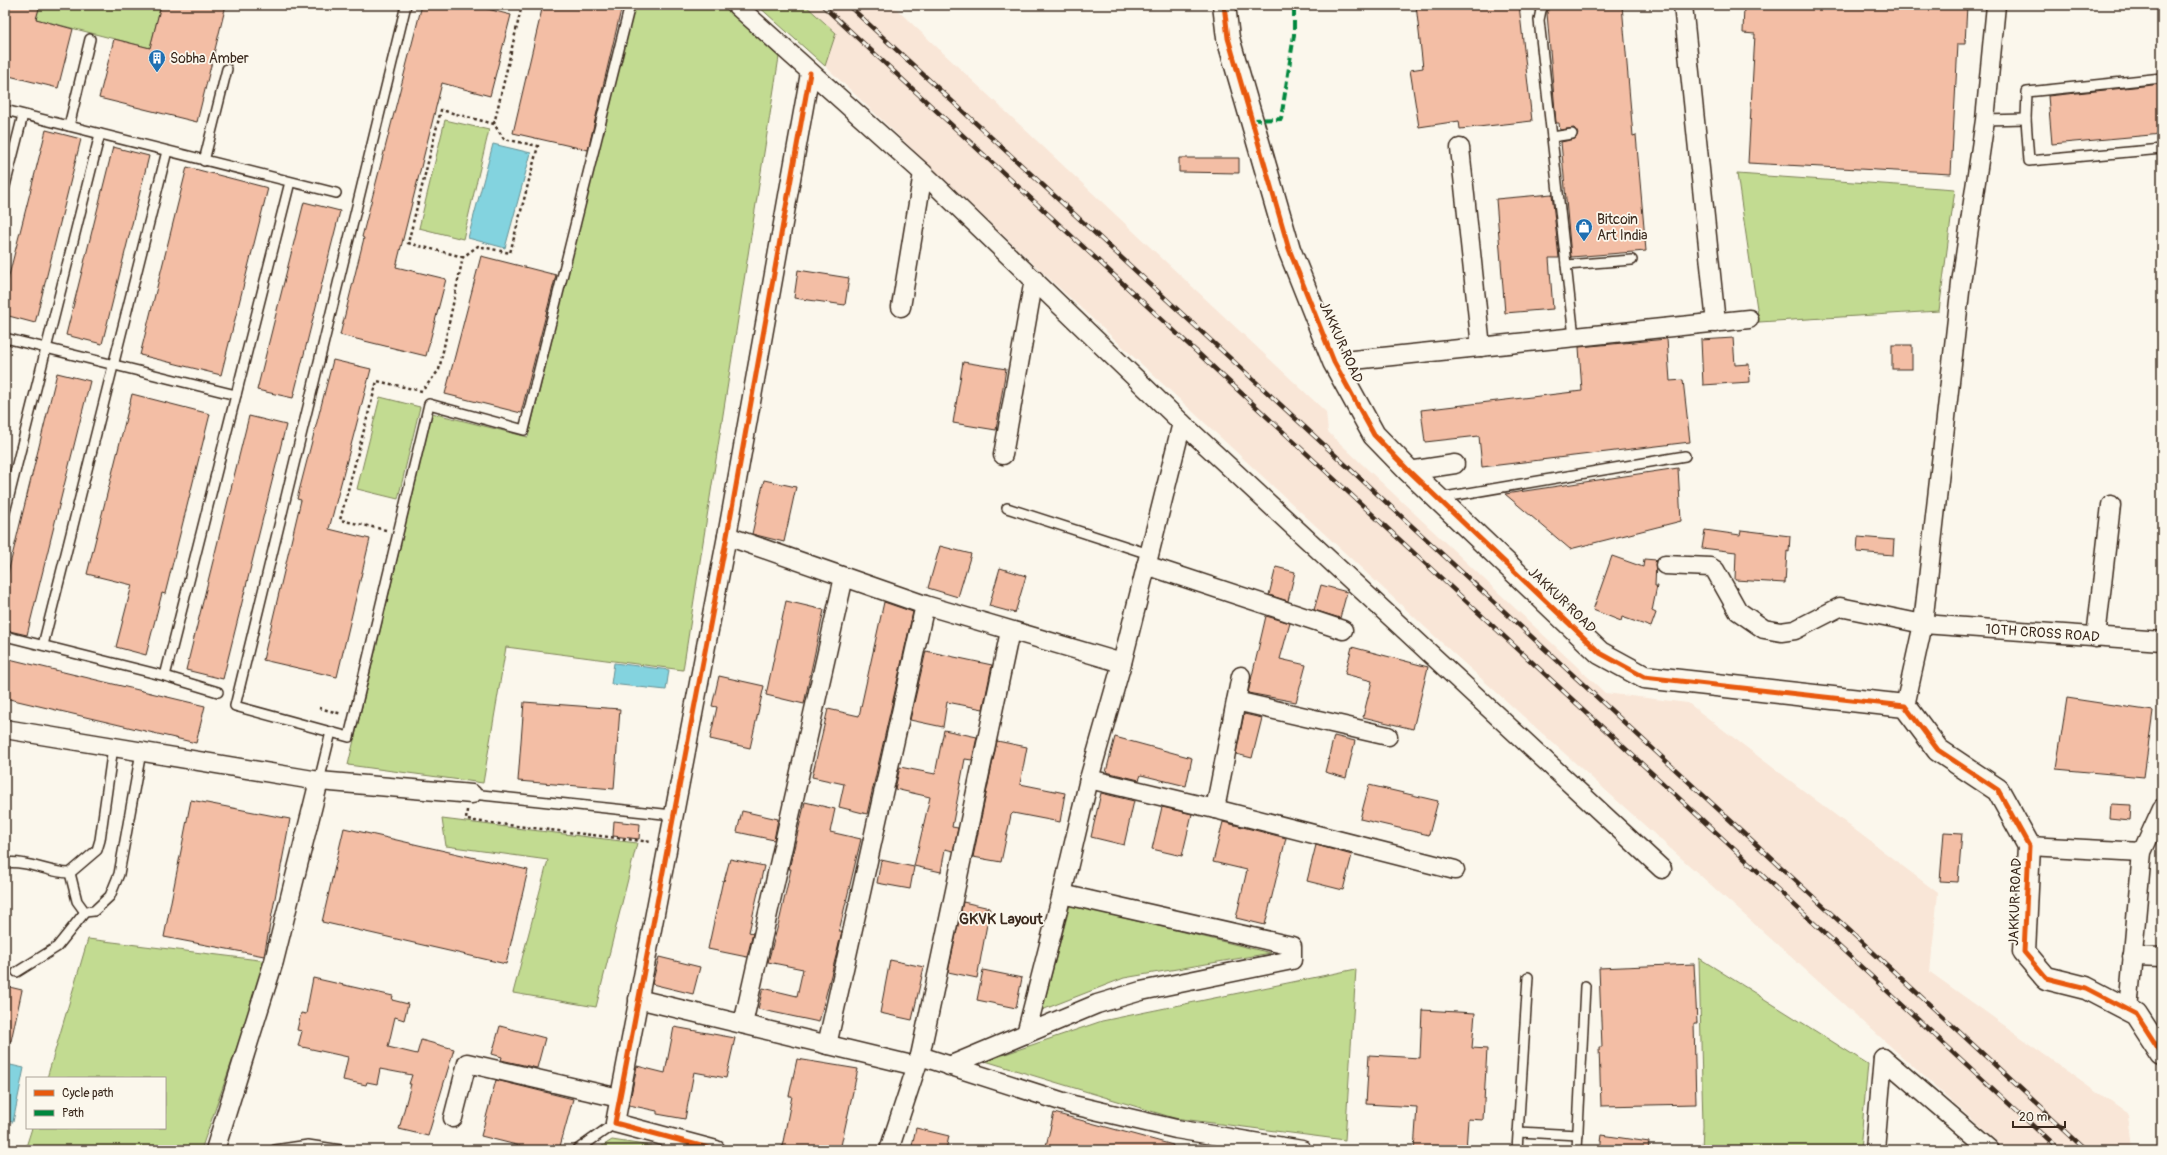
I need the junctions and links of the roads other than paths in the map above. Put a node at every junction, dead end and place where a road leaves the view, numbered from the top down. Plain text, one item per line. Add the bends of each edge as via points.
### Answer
1 (406, 5) edge
2 (630, 5) edge
3 (736, 5) edge
4 (1224, 5) edge
5 (1544, 5) edge
6 (1683, 5) edge
7 (1996, 5) edge
8 (90, 39) dead end
9 (227, 70) dead end
10 (810, 73) junction
11 (2162, 78) edge
12 (5, 110) edge
13 (23, 115) junction
14 (2026, 119) junction
15 (1985, 120) junction
16 (69, 126) junction
17 (100, 134) junction
18 (1572, 134) dead end
19 (1552, 137) junction
20 (1460, 148) dead end
21 (2162, 149) edge
22 (167, 151) junction
23 (204, 160) junction
24 (923, 173) junction
25 (290, 182) junction
26 (5, 186) edge
27 (336, 193) dead end
28 (1632, 260) dead end
29 (1566, 265) junction
30 (1034, 279) junction
31 (901, 307) dead end
32 (1749, 319) dead end
33 (1716, 322) junction
34 (1574, 337) junction
35 (5, 338) edge
36 (1481, 347) junction
37 (46, 348) junction
38 (1334, 362) junction
39 (114, 365) junction
40 (236, 395) junction
41 (1182, 423) junction
42 (1003, 455) dead end
43 (1685, 456) dead end
44 (1455, 464) dead end
45 (1409, 471) junction
46 (1437, 498) junction
47 (2111, 505) dead end
48 (1006, 508) dead end
49 (5, 512) edge
50 (727, 536) junction
51 (1148, 559) junction
52 (1666, 565) dead end
53 (844, 577) junction
54 (925, 605) junction
55 (1922, 624) junction
56 (1343, 630) dead end
57 (1010, 631) junction
58 (5, 636) edge
59 (2096, 637) junction
60 (2162, 641) edge
61 (43, 646) junction
62 (1122, 663) junction
63 (165, 676) junction
64 (1241, 676) dead end
65 (218, 692) dead end
66 (1236, 701) junction
67 (1905, 706) junction
68 (5, 729) edge
69 (331, 732) junction
70 (1388, 736) dead end
71 (113, 747) junction
72 (141, 752) junction
73 (1089, 779) junction
74 (319, 782) junction
75 (470, 794) joint
76 (2162, 808) edge
77 (1215, 809) junction
78 (673, 815) junction
79 (2029, 846) junction
80 (2142, 852) junction
81 (5, 863) edge
82 (1662, 869) dead end
83 (1455, 870) dead end
84 (70, 873) junction
85 (1062, 894) junction
86 (86, 912) junction
87 (2132, 956) junction
88 (2162, 957) edge
89 (17, 972) dead end
90 (1528, 977) dead end
91 (1585, 986) dead end
92 (638, 999) junction
93 (2128, 1010) junction
94 (743, 1024) junction
95 (1026, 1034) junction
96 (828, 1044) junction
97 (2162, 1054) edge
98 (918, 1061) junction
99 (949, 1066) junction
100 (619, 1098) junction
101 (453, 1118) dead end
102 (615, 1123) junction
103 (1518, 1132) junction
104 (1578, 1135) junction
105 (690, 1146) edge
106 (215, 1150) edge
107 (276, 1150) edge
108 (341, 1150) edge
109 (577, 1150) edge
110 (716, 1150) edge
111 (889, 1150) edge
112 (1302, 1150) edge
113 (1517, 1150) edge
114 (1577, 1150) edge
115 (1875, 1150) edge
116 (1990, 1150) edge

1 - 69 lane via 234,706
2 - 69 lane via 524,430 429,404 349,737
3 - 10 street
4 - 38 street, JAKKUR ROAD via 1228,38 1289,249
5 - 19 lane via 1539,20
6 - 33 street
7 - 15 street
8 - 16 lane
9 - 23 lane
10 - 24 street
10 - 50 street
11 - 14 lane via 2027,92
12 - 13 lane
13 - 16 lane
13 - 26 lane
14 - 15 lane
14 - 21 lane via 2030,160
15 - 55 street via 1961,283
16 - 17 lane
17 - 22 lane
17 - 37 lane
18 - 19 lane
19 - 29 lane
20 - 36 street
22 - 23 lane
22 - 39 lane
23 - 25 lane
24 - 30 street
24 - 31 street
25 - 27 lane
25 - 40 lane
28 - 29 lane
29 - 34 lane
30 - 41 street
30 - 42 street
32 - 33 street
33 - 34 street
34 - 36 street
35 - 37 lane
36 - 38 street
37 - 39 lane
37 - 49 lane
38 - 45 street, JAKKUR ROAD via 1374,435
39 - 40 lane
39 - 61 lane
40 - 63 lane
41 - 51 street
41 - 82 street
43 - 46 lane
44 - 45 street
45 - 46 street, JAKKUR ROAD
46 - 67 street, JAKKUR ROAD via 1600,653 1644,677
47 - 59 street
48 - 51 lane
50 - 53 street
50 - 78 street
51 - 56 street
51 - 62 street
52 - 55 street, 10TH CROSS ROAD via 1710,567 1715,570 1738,611 1764,629 1781,632 1795,630 1840,607
53 - 54 street
53 - 94 street
54 - 57 street
54 - 96 street
55 - 59 street, 10TH CROSS ROAD
55 - 67 street
57 - 62 street
57 - 98 street
58 - 61 lane
59 - 60 street, 10TH CROSS ROAD
61 - 63 lane
62 - 73 street
63 - 65 lane
64 - 66 street
66 - 70 street
66 - 77 street
67 - 79 street, JAKKUR ROAD via 1938,750 1998,790
68 - 71 street
69 - 74 lane
71 - 72 street
71 - 84 lane via 97,850
72 - 74 street
72 - 86 lane via 119,874 110,896 94,911
73 - 77 street
73 - 85 street
74 - 75 street
74 - 106 street via 274,961
75 - 78 lane
76 - 80 street
77 - 83 street
78 - 92 street
79 - 80 street
79 - 93 street, JAKKUR ROAD via 2024,952 2046,978 2086,988
80 - 87 street
81 - 84 lane via 19,862 57,873
84 - 86 lane via 77,901
85 - 95 street
85 - 95 street via 1292,946 1292,960 1141,991 1097,1004
86 - 89 lane via 57,947
87 - 88 street
87 - 93 street
90 - 103 lane
91 - 104 lane
92 - 94 street
92 - 100 street
93 - 97 street via 2136,1014
94 - 96 street
95 - 99 street
96 - 98 street
98 - 99 street
98 - 111 street
99 - 112 street via 1081,1107 1176,1129
100 - 101 street via 467,1063
100 - 102 street
102 - 105 street
102 - 109 lane
103 - 104 lane
103 - 113 lane
104 - 114 lane
105 - 110 street
107 - 108 lane via 308,1145
115 - 116 street via 1883,1058

